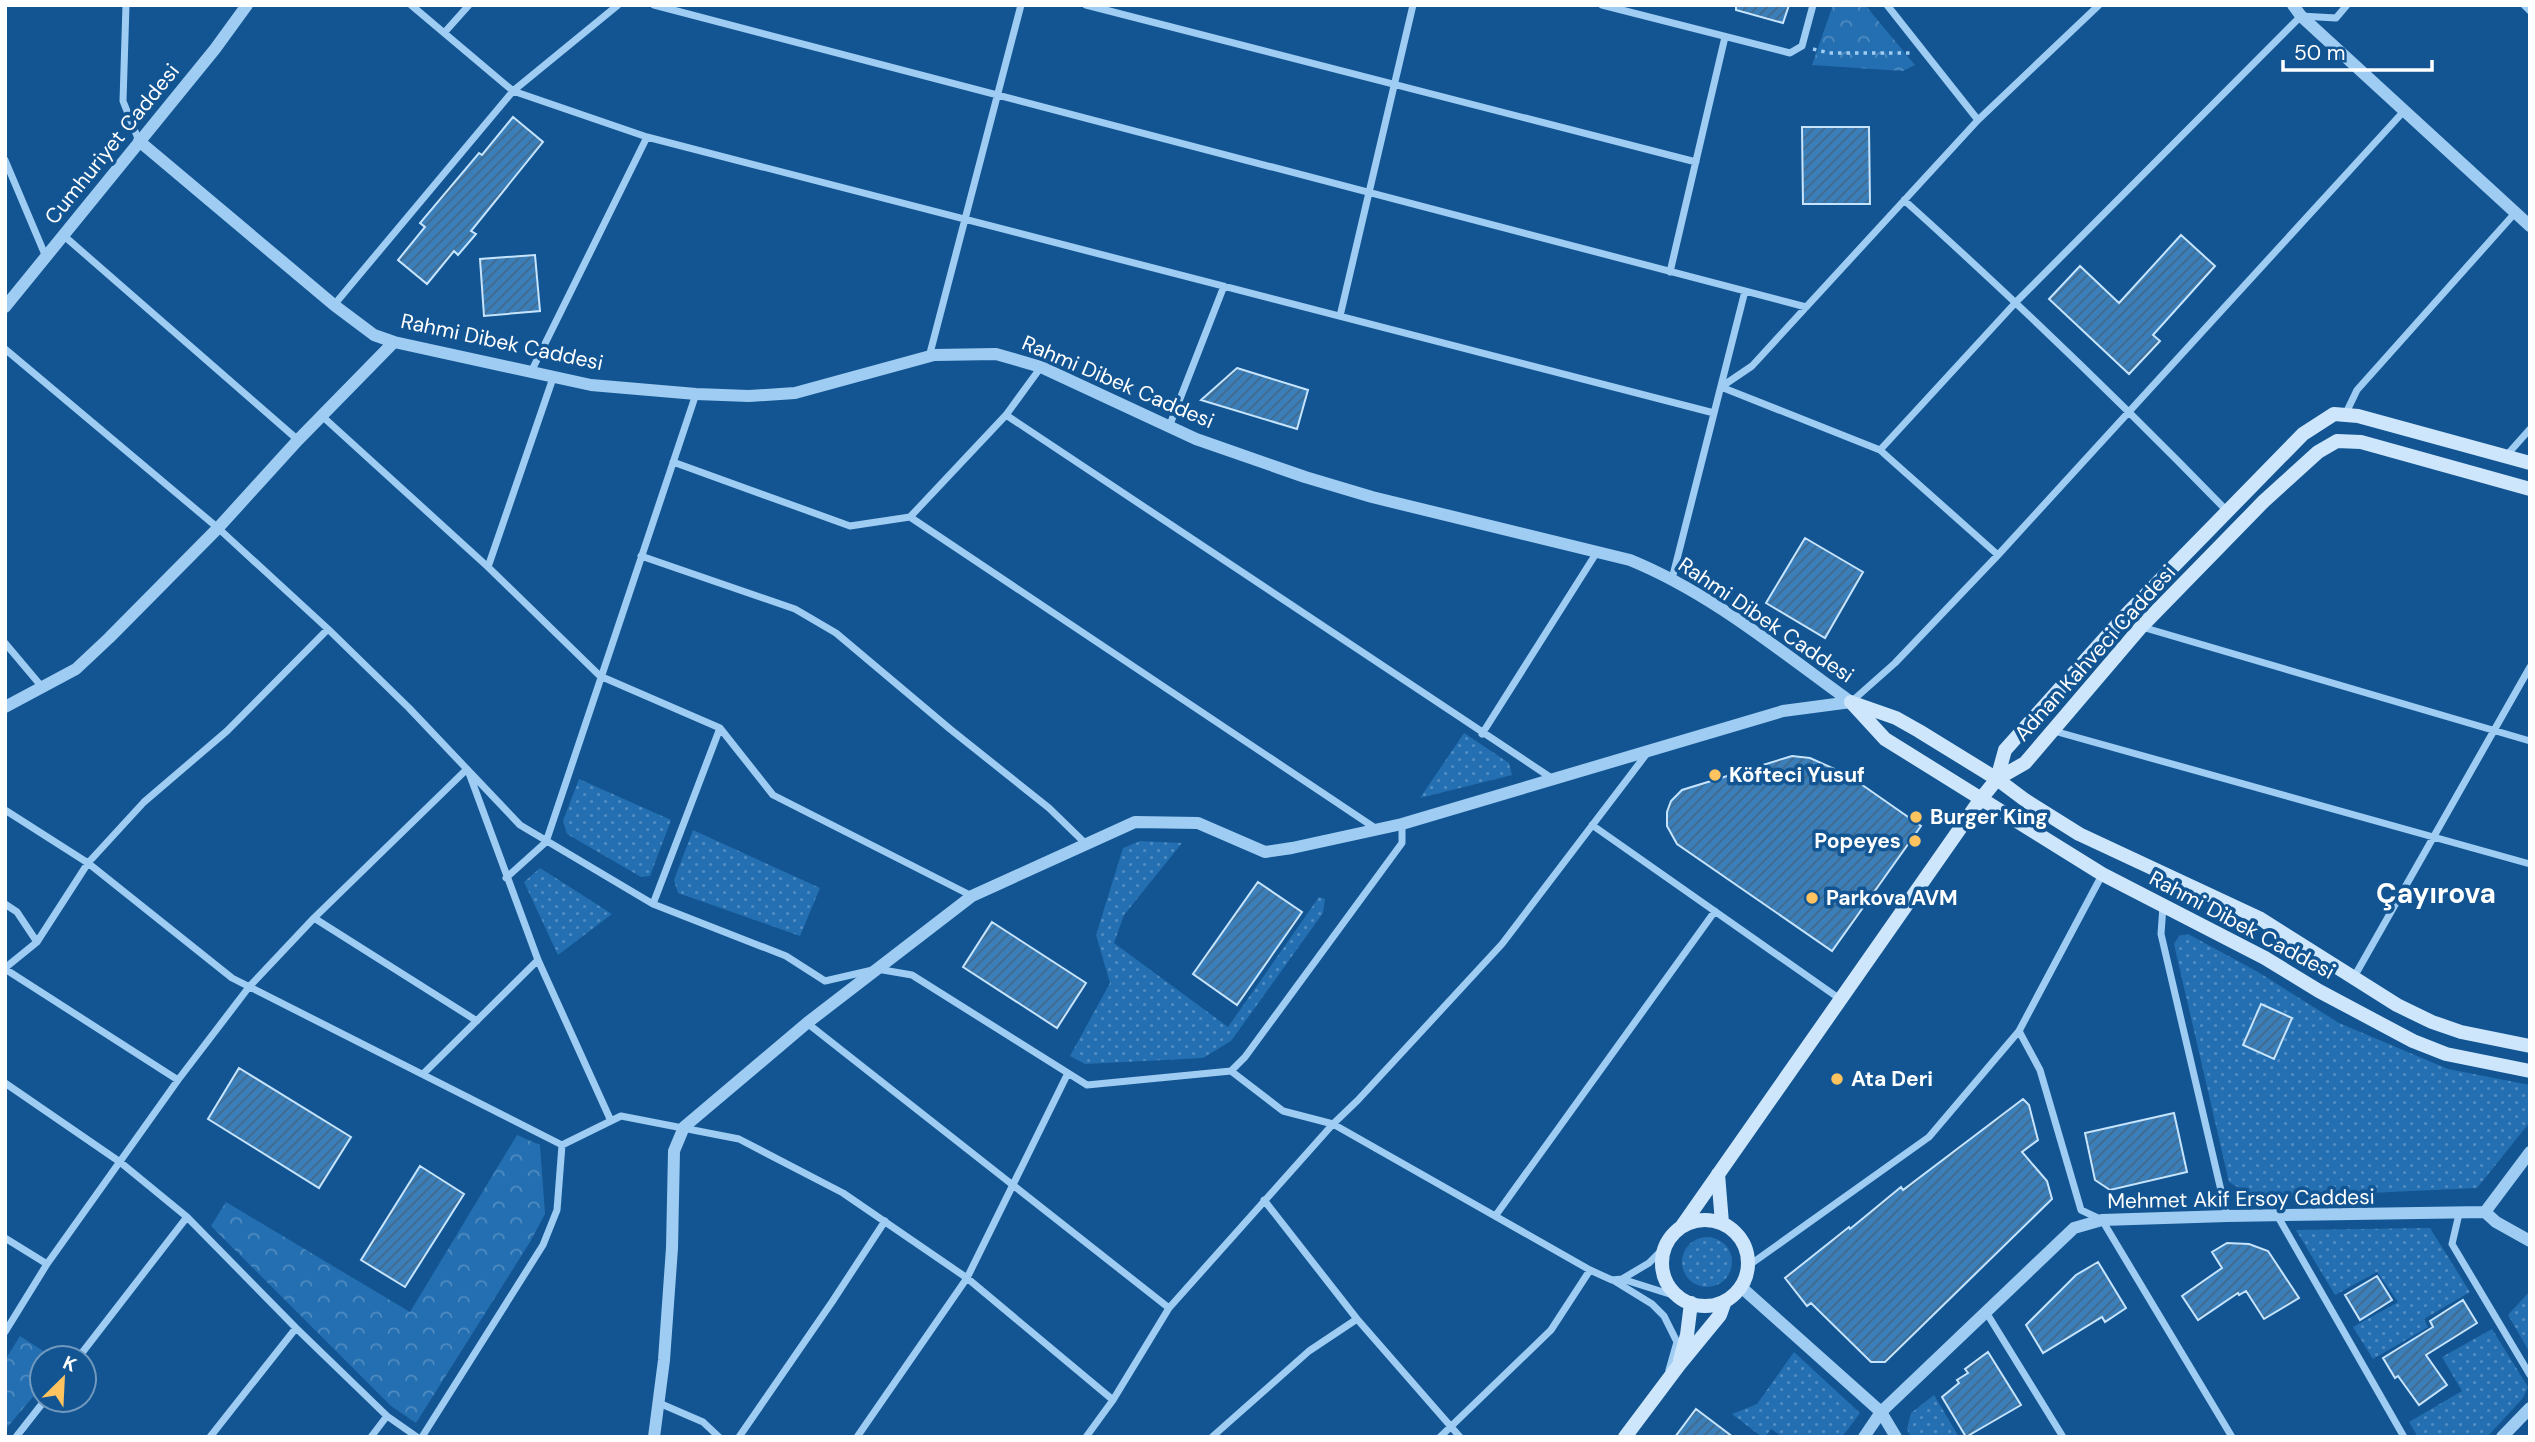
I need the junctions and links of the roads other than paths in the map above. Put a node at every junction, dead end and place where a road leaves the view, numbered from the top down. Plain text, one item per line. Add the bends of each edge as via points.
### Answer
1 (126, 5) edge
2 (247, 5) edge
3 (411, 5) edge
4 (469, 5) edge
5 (618, 5) edge
6 (654, 5) edge
7 (1021, 5) edge
8 (1086, 5) edge
9 (1413, 5) edge
10 (1602, 5) edge
11 (1813, 5) edge
12 (1887, 5) edge
13 (2292, 5) edge
14 (2347, 5) edge
15 (2524, 5) edge
16 (2098, 6) edge
17 (2530, 11) edge
18 (2301, 16) junction
19 (443, 33) junction
20 (1725, 37) junction
21 (1394, 84) junction
22 (513, 91) junction
23 (997, 95) junction
24 (2404, 111) junction
25 (1978, 120) junction
26 (647, 137) junction
27 (139, 141) junction
28 (5, 160) edge
29 (1696, 162) junction
30 (1368, 193) junction
31 (1904, 200) junction
32 (2515, 214) junction
33 (965, 219) junction
34 (2530, 226) edge
35 (63, 235) junction
36 (46, 257) junction
37 (1670, 272) junction
38 (1224, 286) junction
39 (1745, 291) junction
40 (2017, 301) junction
41 (334, 305) junction
42 (5, 307) edge
43 (1806, 307) junction
44 (1340, 316) junction
45 (394, 342) junction
46 (5, 349) edge
47 (929, 357) junction
48 (1041, 367) junction
49 (530, 373) junction
50 (553, 378) junction
51 (1721, 387) junction
52 (696, 394) junction
53 (2130, 411) junction
54 (1714, 413) junction
55 (1006, 415) junction
56 (2346, 415) junction
57 (322, 416) junction
58 (1169, 427) junction
59 (2530, 429) edge
60 (298, 440) junction
61 (1880, 450) junction
62 (2506, 456) junction
63 (673, 461) junction
64 (2530, 463) edge
65 (2530, 489) edge
66 (2227, 511) junction
67 (910, 517) junction
68 (218, 528) junction
69 (1597, 552) junction
70 (1998, 555) junction
71 (641, 556) junction
72 (488, 567) junction
73 (1672, 579) junction
74 (2141, 627) junction
75 (328, 629) junction
76 (5, 643) edge
77 (2530, 667) edge
78 (600, 676) junction
79 (42, 687) junction
80 (1851, 702) junction
81 (5, 707) edge
82 (720, 728) junction
83 (2053, 731) junction
84 (2494, 731) junction
85 (1482, 734) junction
86 (2530, 741) edge
87 (1648, 751) junction
88 (467, 769) junction
89 (1553, 779) junction
90 (1997, 779) junction
91 (1980, 800) junction
92 (5, 810) edge
93 (1402, 824) junction
94 (1592, 825) junction
95 (1379, 831) junction
96 (2433, 837) junction
97 (546, 842) junction
98 (1086, 844) junction
99 (88, 863) junction
100 (2530, 864) edge
101 (2102, 874) junction
102 (506, 878) junction
103 (971, 896) junction
104 (5, 904) edge
105 (653, 904) junction
106 (2163, 906) junction
107 (1715, 911) junction
108 (314, 918) junction
109 (37, 942) junction
110 (538, 960) junction
111 (5, 969) edge
112 (877, 969) junction
113 (2353, 979) junction
114 (249, 987) junction
115 (1840, 999) junction
116 (477, 1021) junction
117 (807, 1023) junction
118 (2019, 1031) junction
119 (2530, 1046) edge
120 (1231, 1071) junction
121 (2530, 1071) edge
122 (1068, 1073) junction
123 (423, 1074) junction
124 (178, 1080) junction
125 (5, 1083) edge
126 (611, 1121) junction
127 (1333, 1124) junction
128 (684, 1127) junction
129 (562, 1145) junction
130 (2530, 1152) edge
131 (120, 1162) junction
132 (1718, 1174) junction
133 (1013, 1185) junction
134 (1264, 1200) junction
135 (2485, 1212) junction
136 (2459, 1214) junction
137 (1496, 1215) junction
138 (2276, 1215) junction
139 (2227, 1216) junction
140 (187, 1217) junction
141 (2102, 1220) junction
142 (884, 1221) junction
143 (1722, 1223) junction
144 (1682, 1226) junction
145 (5, 1238) edge
146 (2530, 1241) edge
147 (1665, 1247) junction
148 (47, 1264) junction
149 (1748, 1266) junction
150 (1590, 1270) junction
151 (967, 1278) junction
152 (1622, 1279) junction
153 (1612, 1280) junction
154 (1741, 1287) junction
155 (1685, 1300) junction
156 (1726, 1301) junction
157 (1168, 1308) junction
158 (1986, 1312) junction
159 (1357, 1319) junction
160 (296, 1328) junction
161 (5, 1332) edge
162 (89, 1344) edge
163 (1679, 1365) junction
164 (2530, 1375) edge
165 (1662, 1387) junction
166 (1113, 1400) junction
167 (659, 1403) junction
168 (2530, 1408) edge
169 (1881, 1412) junction
170 (34, 1414) edge
171 (387, 1416) junction
172 (1451, 1427) junction
173 (16, 1437) edge
174 (210, 1437) edge
175 (371, 1437) edge
176 (420, 1437) edge
177 (654, 1437) edge
178 (719, 1437) edge
179 (738, 1437) edge
180 (857, 1437) edge
181 (1086, 1437) edge
182 (1212, 1437) edge
183 (1440, 1437) edge
184 (1460, 1437) edge
185 (1625, 1437) edge
186 (1864, 1437) edge
187 (1896, 1437) edge
188 (2063, 1437) edge
189 (2232, 1437) edge
190 (2404, 1437) edge
191 (2502, 1437) edge

1 - 27 street via 123,100
2 - 27 street, Cumhuriyet Caddesi
3 - 19 street
4 - 19 street
5 - 22 street
6 - 23 street
7 - 23 street
8 - 21 street
9 - 21 street
10 - 20 street
11 - 20 street via 1802,47 1790,54
12 - 25 street
13 - 18 street
14 - 18 street via 2336,18
15 - 17 street
16 - 25 street
18 - 24 street
18 - 40 street
19 - 22 street
20 - 29 street
21 - 29 street
21 - 30 street
22 - 26 street
22 - 41 street
23 - 30 street
23 - 33 street
24 - 32 street
24 - 53 street
25 - 31 street
26 - 33 street
26 - 49 street
27 - 35 street, Cumhuriyet Caddesi
27 - 41 street, Rahmi Dibek Caddesi
28 - 36 street
29 - 37 street
30 - 37 street
30 - 44 street
31 - 40 street
31 - 43 street
32 - 34 street
32 - 56 street via 2357,390
33 - 38 street
33 - 47 street
35 - 36 street, Cumhuriyet Caddesi
35 - 60 street
36 - 42 street, Cumhuriyet Caddesi
37 - 39 street
38 - 44 street
38 - 58 street
39 - 43 street
39 - 51 street
40 - 53 street
40 - 61 street
41 - 45 street, Rahmi Dibek Caddesi via 374,335
43 - 51 street via 1752,366
44 - 54 street
45 - 49 street, Rahmi Dibek Caddesi
45 - 57 street
46 - 68 street
47 - 48 street, Rahmi Dibek Caddesi via 996,354
47 - 52 street, Rahmi Dibek Caddesi via 794,393
48 - 55 street
48 - 58 street, Rahmi Dibek Caddesi
49 - 50 street, Rahmi Dibek Caddesi
50 - 52 street, Rahmi Dibek Caddesi
50 - 72 street
51 - 54 street
51 - 61 street
52 - 63 street
53 - 66 street
53 - 70 street
54 - 73 street
55 - 67 street
55 - 85 street
56 - 62 main road
56 - 66 main road via 2334,414 2303,434
57 - 60 street
57 - 72 street
58 - 69 street, Rahmi Dibek Caddesi via 1229,452 1372,497
59 - 62 street
60 - 68 street
61 - 70 street
62 - 64 main road
63 - 67 street via 850,526
63 - 71 street
65 - 74 main road, Adnan Kahveci Caddesi via 2361,442 2337,441 2318,452 2264,501
66 - 90 main road via 2005,750
67 - 95 street
68 - 75 street
68 - 79 street via 76,668
69 - 73 street, Rahmi Dibek Caddesi via 1630,560
69 - 85 street
70 - 80 street via 1895,663
71 - 78 street
71 - 98 street via 795,610 836,633 1049,808
72 - 78 street
73 - 80 street, Rahmi Dibek Caddesi
74 - 83 main road, Adnan Kahveci Caddesi
74 - 84 street
75 - 88 street
75 - 99 street via 227,731 144,802
76 - 79 street
77 - 84 street
78 - 82 street
78 - 97 street
79 - 81 street
80 - 87 street via 1783,711
80 - 90 main road, Rahmi Dibek Caddesi via 1896,718
80 - 91 main road, Rahmi Dibek Caddesi via 1885,738
82 - 103 street via 773,795
82 - 105 street
83 - 90 main road, Adnan Kahveci Caddesi via 2025,763
83 - 96 street
84 - 86 street
84 - 96 street
85 - 89 street
87 - 89 street
87 - 94 street
88 - 97 street via 520,825
88 - 102 street
88 - 108 street
89 - 93 street
90 - 91 main road, Adnan Kahveci Caddesi
90 - 113 main road, Rahmi Dibek Caddesi via 2079,834 2230,902
91 - 101 main road, Rahmi Dibek Caddesi
91 - 115 main road, Adnan Kahveci Caddesi
92 - 99 street
93 - 95 street
93 - 120 street via 1402,844
94 - 107 street
94 - 127 street via 1502,944
95 - 98 street via 1265,852 1198,823 1135,822
96 - 100 street
96 - 113 street
97 - 102 street
97 - 105 street
98 - 103 street
99 - 109 street
99 - 114 street
101 - 106 main road, Rahmi Dibek Caddesi
101 - 118 street
102 - 110 street
103 - 112 street
104 - 109 street via 17,912
105 - 112 street via 786,956 825,981
106 - 121 main road, Rahmi Dibek Caddesi via 2413,1041 2446,1054
106 - 139 street via 2161,934
107 - 115 street
107 - 137 street
108 - 114 street
108 - 116 street
109 - 111 street
110 - 116 street
110 - 126 street
111 - 124 street
112 - 117 street
112 - 122 street via 912,975
113 - 119 main road, Rahmi Dibek Caddesi via 2432,1022
114 - 123 street
114 - 124 street
115 - 132 main road, Adnan Kahveci Caddesi
116 - 123 street
117 - 128 street
117 - 133 street
118 - 141 street via 2040,1070 2081,1210
118 - 149 street via 1929,1137
120 - 122 street via 1087,1085
120 - 127 street via 1283,1111
122 - 133 street
123 - 129 street
124 - 131 street
125 - 131 street
126 - 128 street via 621,1116
126 - 129 street
127 - 134 street
127 - 137 street
128 - 142 street via 739,1139 843,1193
128 - 167 street via 674,1151 672,1248
129 - 176 street via 557,1210 543,1245
130 - 135 street
131 - 140 street
131 - 148 street
132 - 143 main road
132 - 144 main road, Adnan Kahveci Caddesi
133 - 151 street
133 - 157 street
134 - 157 street
134 - 159 street
135 - 136 street, Mehmet Akif Ersoy Caddesi
135 - 146 street
136 - 138 street, Mehmet Akif Ersoy Caddesi
136 - 164 street via 2452,1244
137 - 150 street
138 - 139 street, Mehmet Akif Ersoy Caddesi
138 - 190 street
139 - 141 street, Mehmet Akif Ersoy Caddesi
140 - 160 street
140 - 162 street
141 - 158 street, Mehmet Akif Ersoy Caddesi via 2074,1228
141 - 189 street
142 - 151 street
142 - 179 street
143 - 144 main road via 1695,1221
143 - 149 main road via 1742,1240
144 - 147 main road
145 - 148 street
147 - 152 street
147 - 155 main road via 1664,1274 1669,1287
148 - 161 street
149 - 154 main road
150 - 153 street
150 - 172 street via 1551,1330
151 - 166 street
151 - 180 street
152 - 153 street
152 - 155 street
153 - 165 street via 1652,1304 1677,1342
154 - 156 main road
154 - 169 street
155 - 156 main road via 1714,1305
155 - 163 main road via 1687,1335
156 - 163 main road
157 - 166 street
158 - 169 street, Mehmet Akif Ersoy Caddesi
158 - 188 street
159 - 172 street
159 - 182 street via 1309,1351
160 - 171 street
160 - 174 street
163 - 165 main road
165 - 185 main road
166 - 181 street
167 - 177 street
167 - 178 street via 703,1422
168 - 191 street
169 - 186 street, Mehmet Akif Ersoy Caddesi
169 - 187 street
170 - 173 street
171 - 175 street
171 - 176 street
172 - 183 street
172 - 184 street

